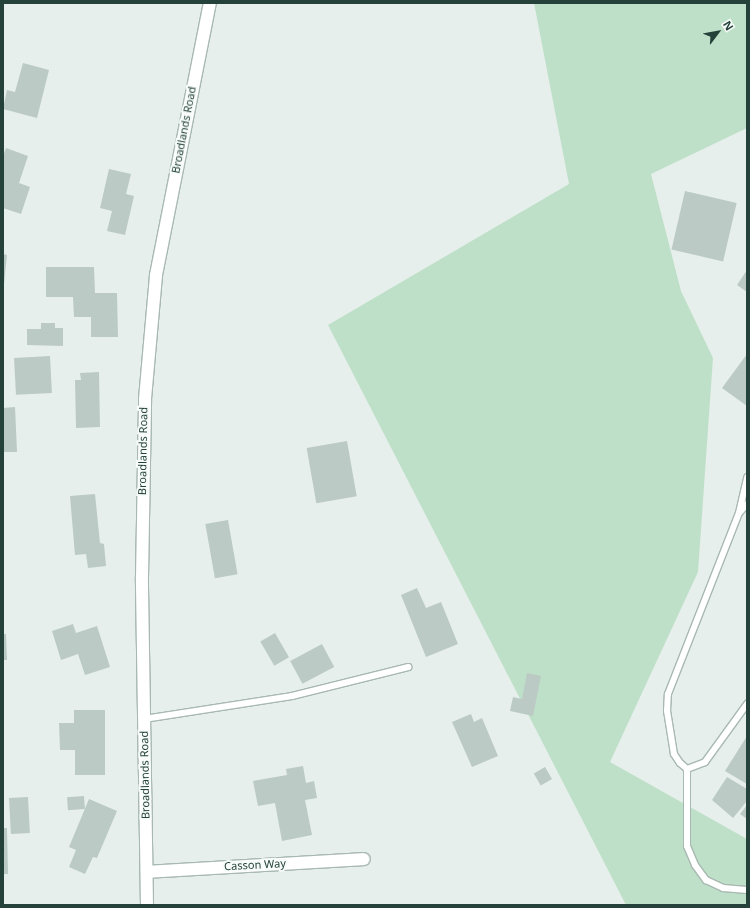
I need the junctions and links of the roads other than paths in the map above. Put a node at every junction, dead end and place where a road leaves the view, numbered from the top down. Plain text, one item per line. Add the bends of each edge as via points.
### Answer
1 (210, 3) edge
2 (747, 477) edge
3 (747, 504) edge
4 (739, 513) junction
5 (408, 668) dead end
6 (747, 704) edge
7 (144, 719) junction
8 (687, 769) junction
9 (364, 859) dead end
10 (147, 872) junction
11 (747, 890) edge
12 (147, 905) edge

1 - 7 street, Broadlands Road via 156,275 145,399 142,570
2 - 4 lane
3 - 4 lane
4 - 8 lane via 668,694 667,711 674,754
5 - 7 lane via 292,696
6 - 8 lane via 705,762
7 - 10 street, Broadlands Road
8 - 11 lane via 687,846 695,865 706,880 722,888
9 - 10 street, Casson Way
10 - 12 street, Broadlands Road

